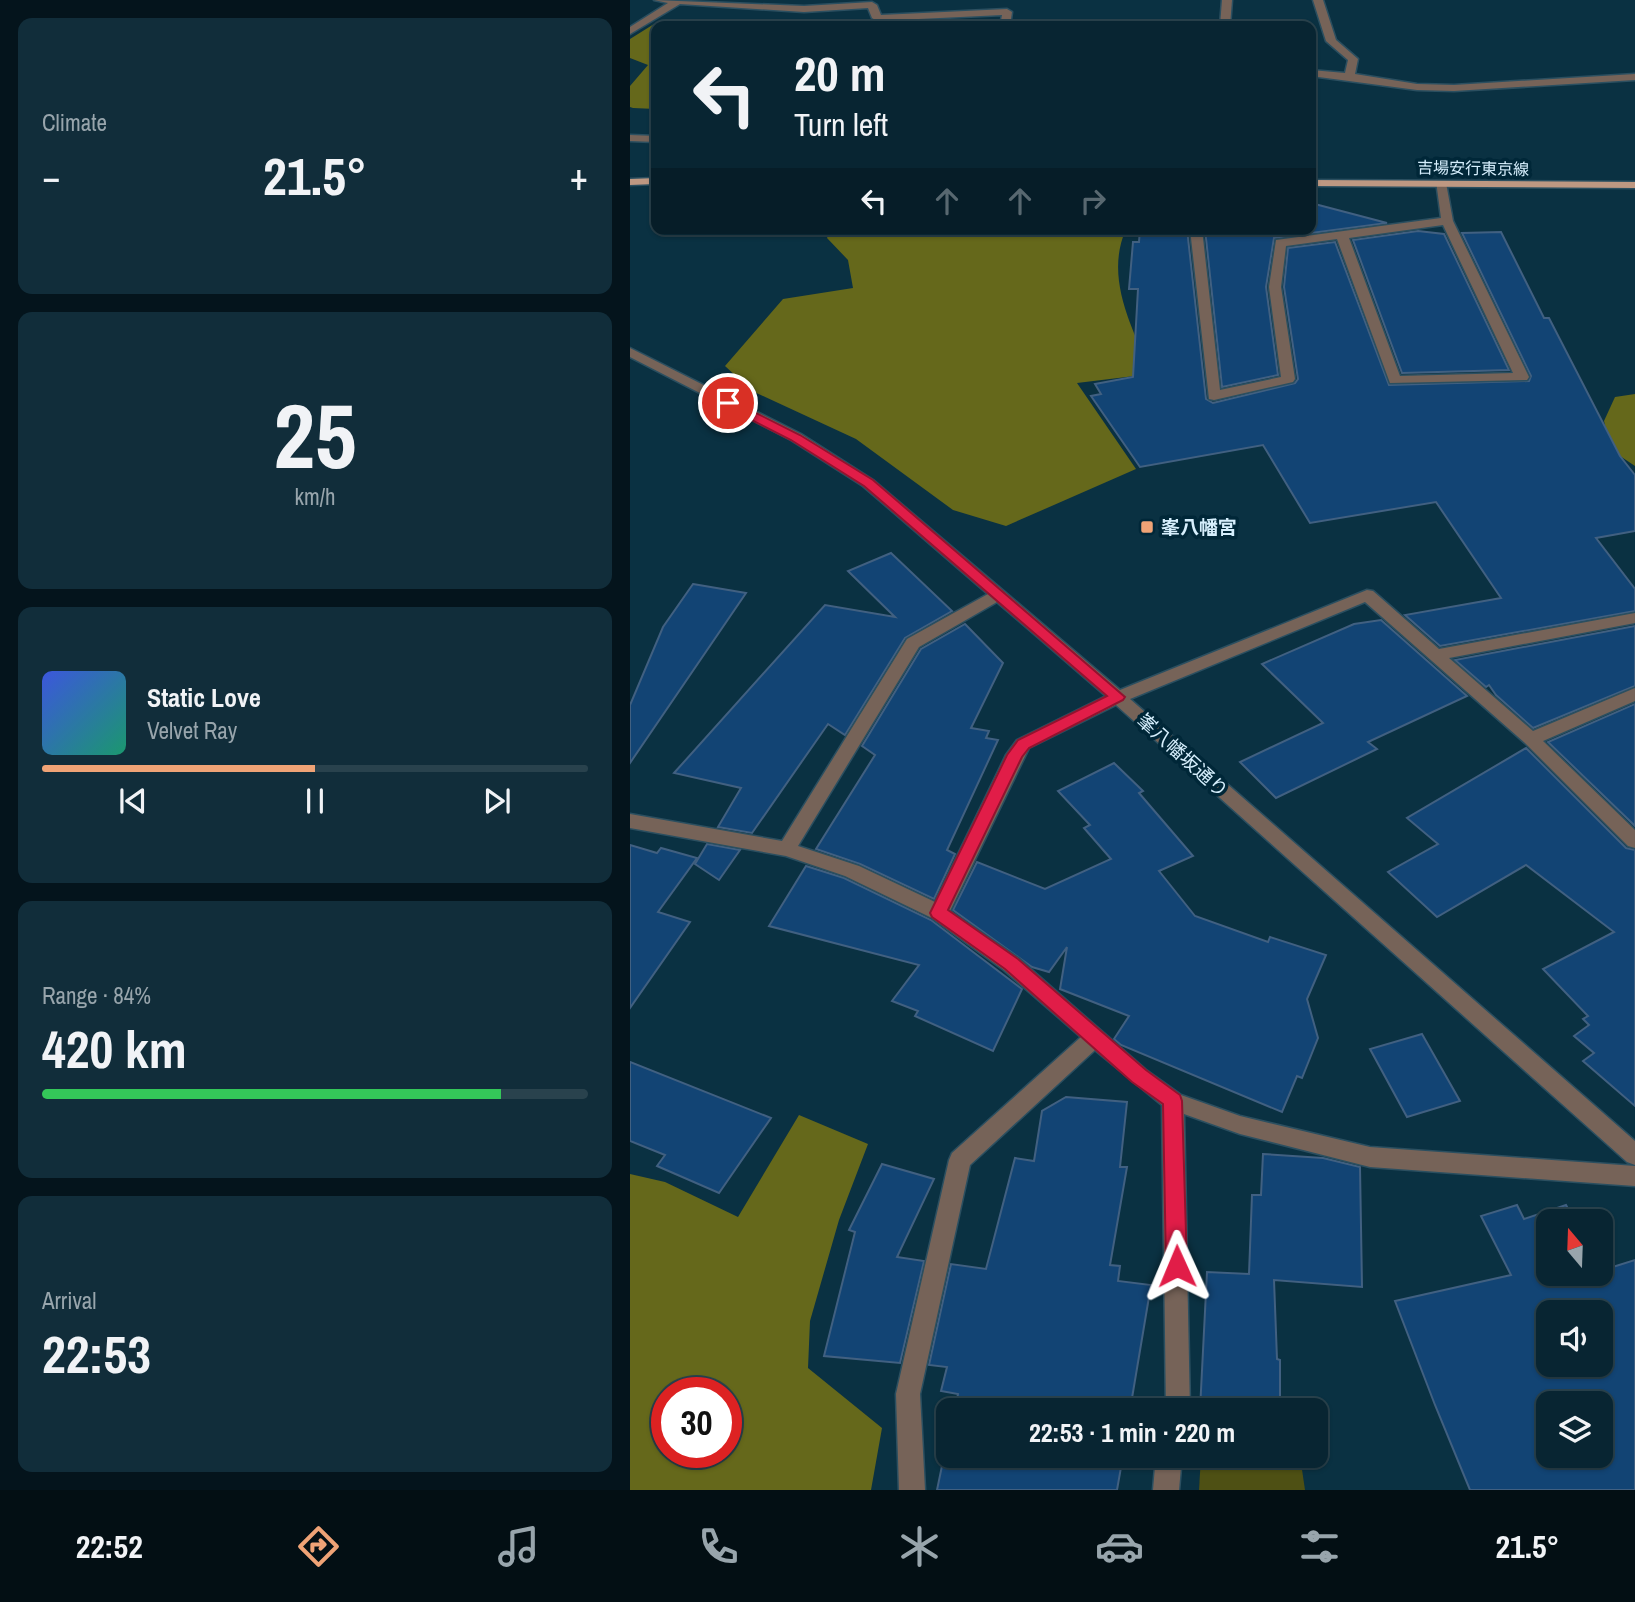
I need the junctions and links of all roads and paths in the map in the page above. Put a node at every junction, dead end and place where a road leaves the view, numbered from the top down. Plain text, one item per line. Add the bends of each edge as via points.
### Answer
1 (659, 0) edge
2 (1227, 0) edge
3 (1318, 0) edge
4 (679, 1) edge
5 (734, 2) edge
6 (1006, 21) edge
7 (1225, 21) edge
8 (630, 31) edge
9 (1316, 73) edge
10 (1349, 76) junction
11 (1635, 77) edge
12 (630, 138) edge
13 (651, 139) edge
14 (630, 181) edge
15 (651, 181) edge
16 (1316, 183) edge
17 (1440, 183) junction
18 (1635, 185) edge
19 (1447, 221) junction
20 (1197, 235) edge
21 (1342, 235) junction
22 (630, 352) edge
23 (999, 594) junction
24 (1635, 618) edge
25 (1436, 655) junction
26 (1635, 694) edge
27 (1118, 697) junction
28 (1531, 739) junction
29 (630, 821) edge
30 (1635, 841) edge
31 (787, 849) junction
32 (939, 913) junction
33 (1095, 1037) junction
34 (1173, 1101) junction
35 (1635, 1155) edge
36 (1635, 1176) edge
37 (1178, 1398) edge
38 (1168, 1468) edge
39 (912, 1490) edge
40 (1166, 1490) edge

1 - 4 street
2 - 7 street
3 - 10 street via 1331,41 1353,59
4 - 5 street
4 - 8 street
5 - 6 street via 804,9 872,5 877,18 1007,12
9 - 10 street
10 - 11 street via 1454,88
12 - 13 street
14 - 15 main road
16 - 17 main road, 吉場安行東京線
17 - 18 main road, 吉場安行東京線
17 - 19 street
19 - 21 street
19 - 21 street via 1522,377 1395,380
20 - 21 street via 1214,396 1287,380 1275,286 1280,243
22 - 23 street, 峯八幡坂通り via 827,456 898,506
23 - 27 street, 峯八幡坂通り
23 - 31 street via 913,643
24 - 25 street
25 - 27 street via 1367,595
25 - 28 street
26 - 28 street
27 - 32 street via 1023,744
27 - 35 street, 峯八幡坂通り
28 - 30 street
29 - 31 street
31 - 32 street via 852,871
32 - 33 street via 1011,964
33 - 34 street
33 - 39 street via 960,1160 908,1394
34 - 36 street via 1240,1125 1370,1157
34 - 37 street
38 - 40 street

